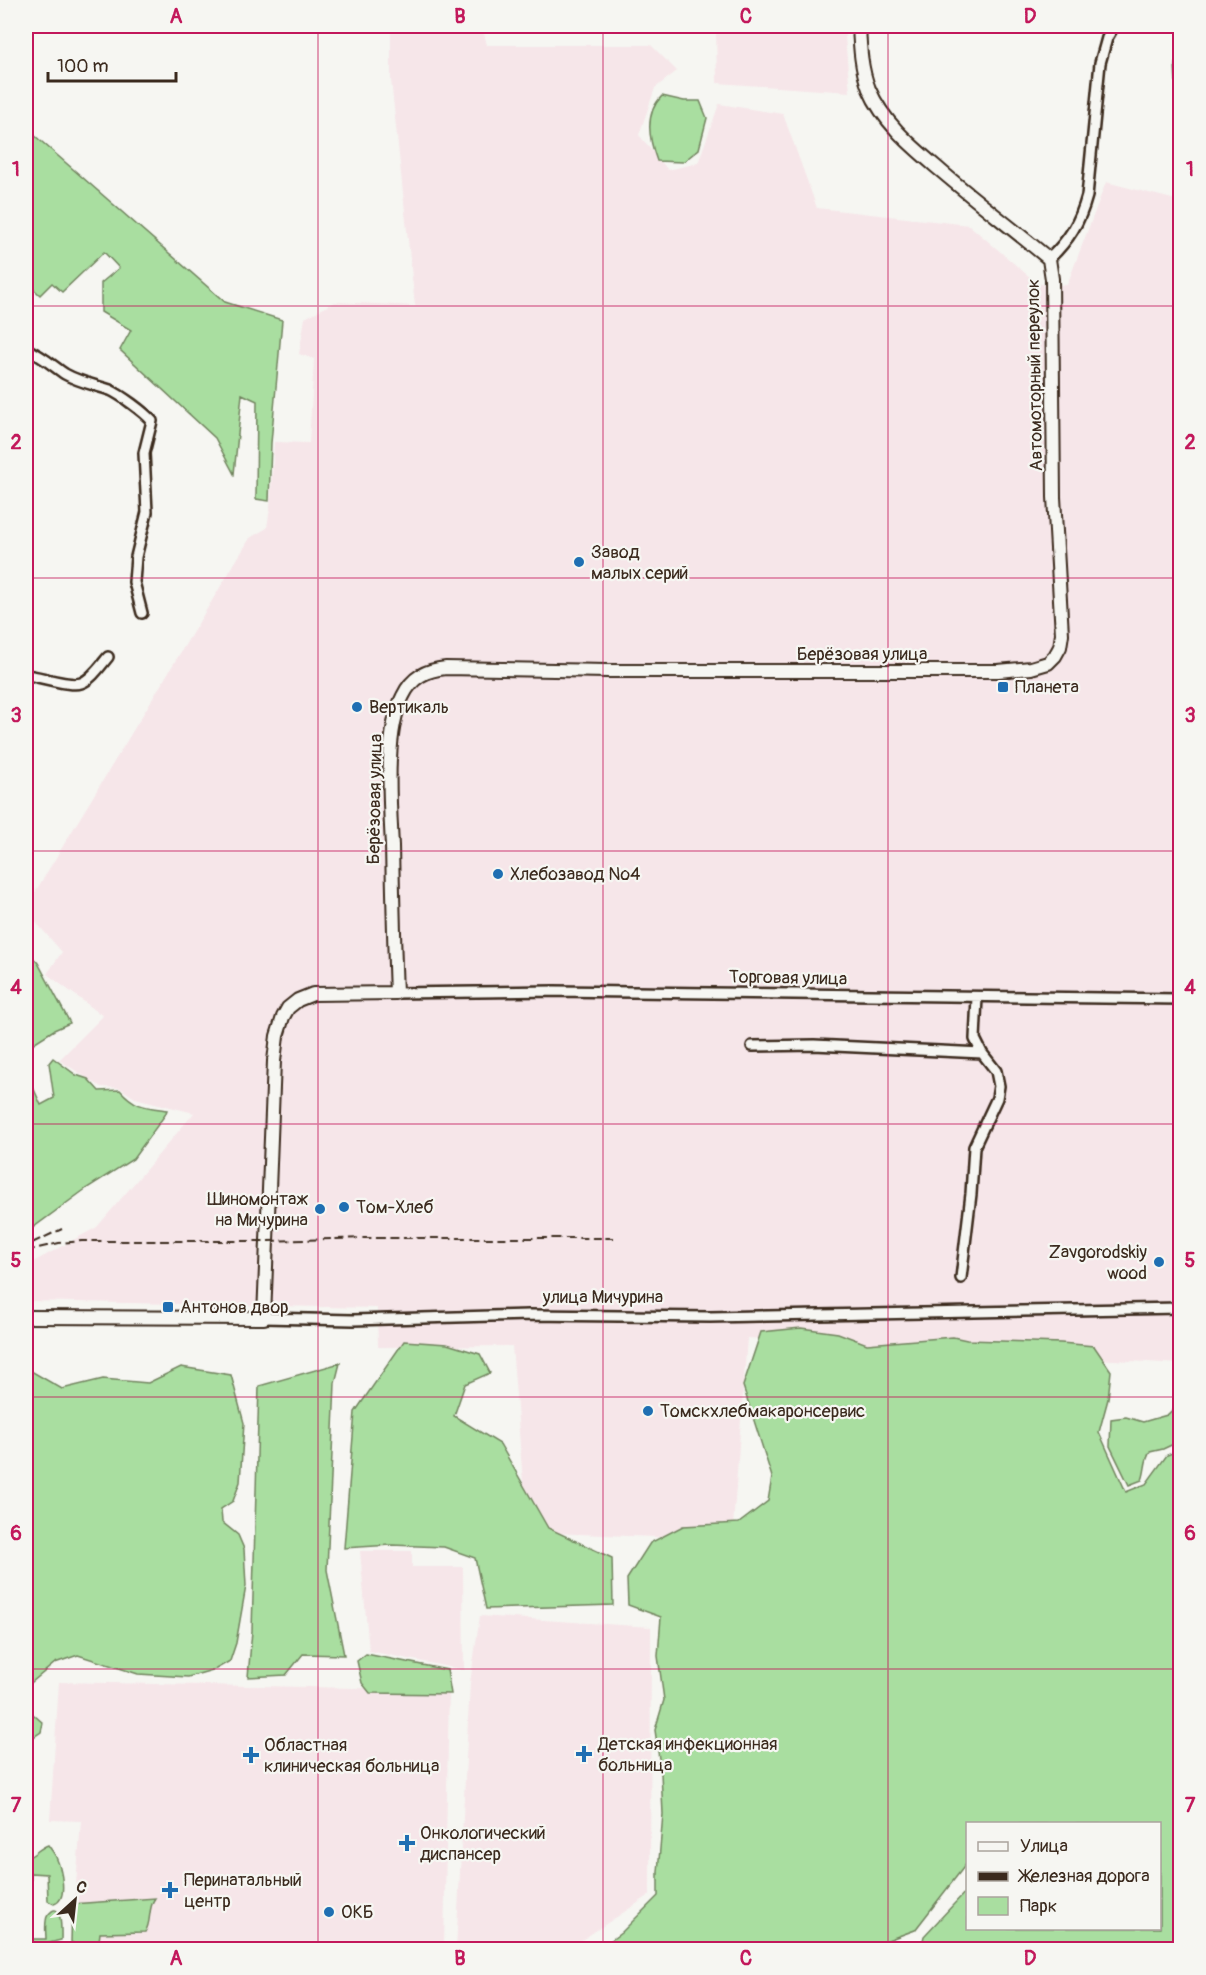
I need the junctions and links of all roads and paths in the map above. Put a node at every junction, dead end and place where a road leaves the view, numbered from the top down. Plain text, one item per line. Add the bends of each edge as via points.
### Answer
1 (859, 26) edge
2 (1114, 26) edge
3 (1049, 258) junction
4 (26, 348) edge
5 (142, 613) dead end
6 (108, 657) dead end
7 (1048, 663) joint
8 (26, 675) edge
9 (396, 993) junction
10 (977, 997) junction
11 (1180, 999) edge
12 (752, 1046) dead end
13 (982, 1053) junction
14 (961, 1278) dead end
15 (1180, 1308) edge
16 (26, 1317) edge
17 (264, 1318) junction

1 - 3 street via 869,88 890,123 965,192
2 - 3 street, Автомоторный переулок via 1100,63 1082,214 1070,237
3 - 7 street, Автомоторный переулок via 1053,289 1054,497 1062,634 1060,647
4 - 5 street via 73,378 123,397 152,421 144,453 147,512 134,582
6 - 8 street via 81,683
7 - 9 street, Берёзовая улица via 1031,668 955,672 446,668 422,673 403,695 392,736
9 - 10 street, Торговая улица via 554,991
9 - 17 street via 313,994 298,1000 283,1017 274,1061
10 - 11 street, Торговая улица
10 - 13 street via 975,1038
12 - 13 street via 824,1045
13 - 14 street via 996,1071 999,1086 974,1147
15 - 17 street, улица Мичурина via 710,1317
16 - 17 street, улица Мичурина

